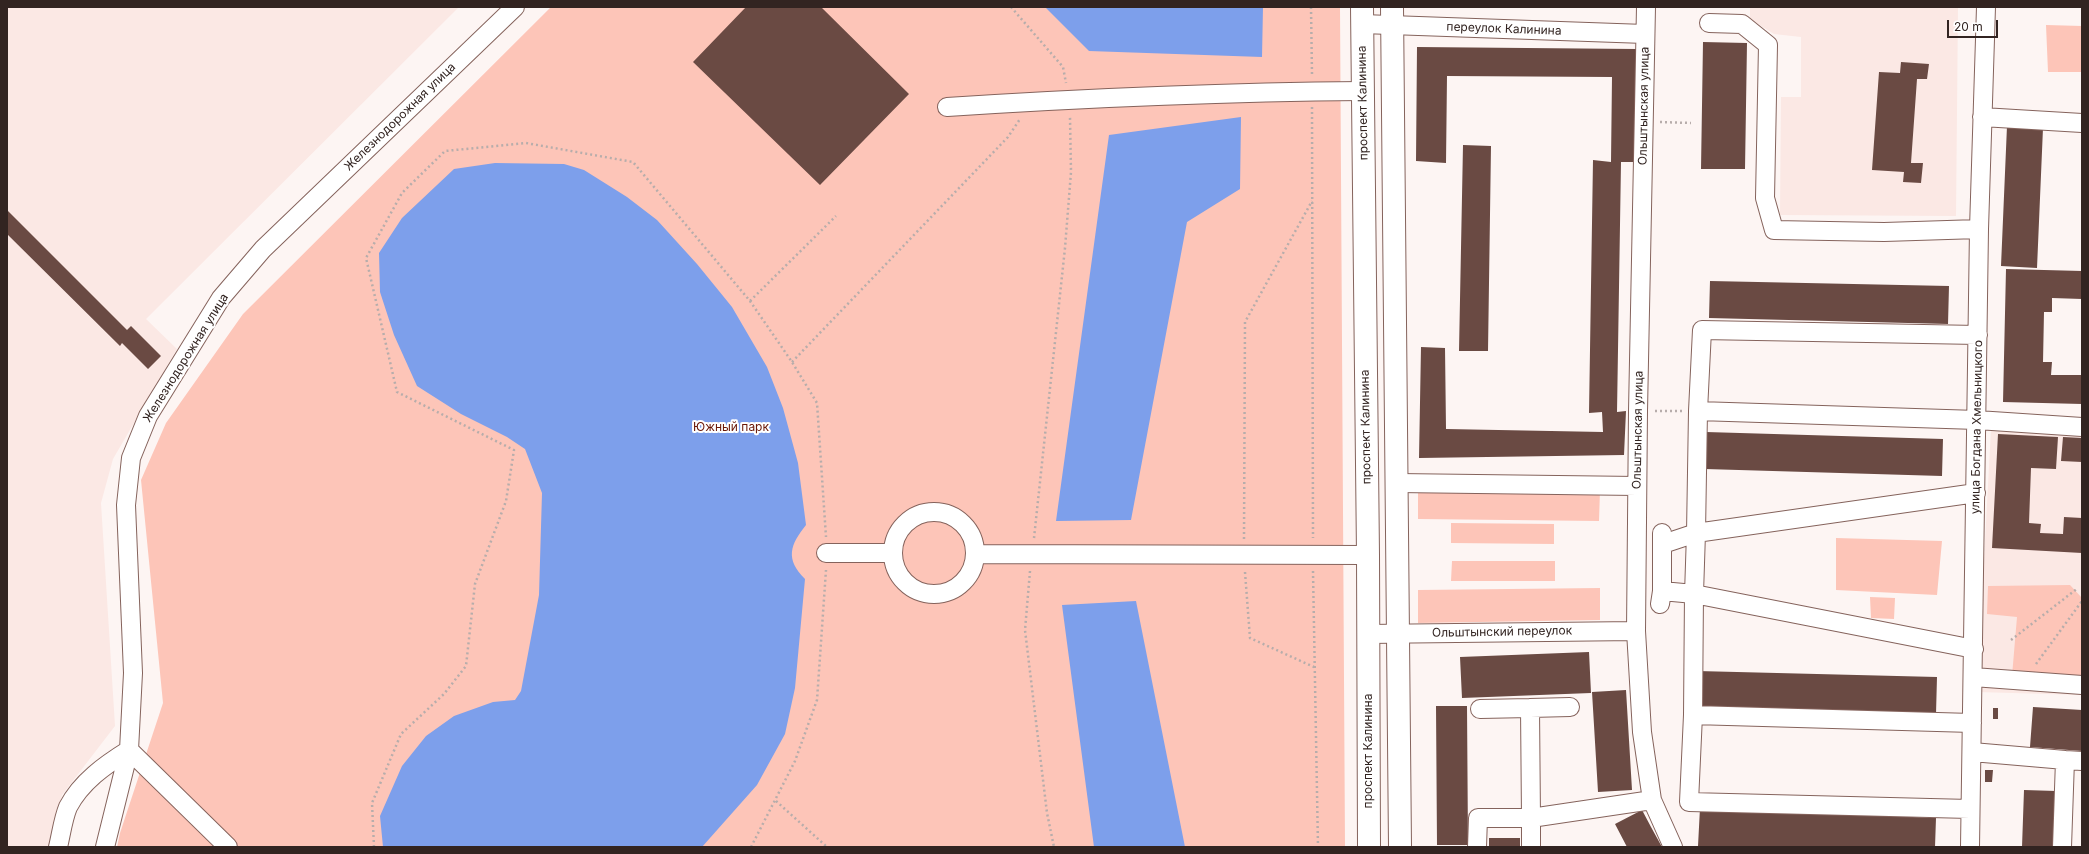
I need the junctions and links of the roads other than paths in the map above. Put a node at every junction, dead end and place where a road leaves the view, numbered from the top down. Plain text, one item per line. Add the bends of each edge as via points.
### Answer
1 (515, 7) edge
2 (1646, 7) edge
3 (1986, 7) edge
4 (1362, 16) edge
5 (1392, 16) edge
6 (1709, 23) dead end
7 (1645, 34) junction
8 (1363, 91) junction
9 (947, 107) dead end
10 (1982, 117) junction
11 (2082, 123) edge
12 (1979, 229) junction
13 (1978, 335) junction
14 (1698, 411) junction
15 (1977, 420) junction
16 (2082, 427) edge
17 (1397, 483) junction
18 (1637, 486) junction
19 (1976, 493) junction
20 (1696, 533) junction
21 (826, 553) road end
22 (893, 553) junction
23 (975, 554) junction
24 (1368, 555) junction
25 (1694, 594) junction
26 (1636, 630) junction
27 (1398, 633) junction
28 (1367, 634) junction
29 (1974, 649) junction
30 (1973, 677) junction
31 (2082, 685) edge
32 (1570, 707) dead end
33 (1530, 708) junction
34 (1480, 709) dead end
35 (1693, 715) junction
36 (1972, 723) junction
37 (128, 750) junction
38 (1972, 752) junction
39 (2073, 760) edge
40 (1652, 800) junction
41 (1970, 809) junction
42 (1531, 818) junction
43 (58, 847) edge
44 (105, 847) edge
45 (228, 847) edge
46 (1369, 847) edge
47 (1400, 847) edge
48 (1477, 847) edge
49 (1531, 847) edge
50 (1673, 847) edge
51 (1970, 847) edge
52 (2062, 847) edge

1 - 37 street, Железнодорожная улица via 263,249 221,298 148,416 131,458 126,505 133,673
2 - 7 street, Ольштынская улица
3 - 10 street, улица Богдана Хмельницкого
4 - 5 street, переулок Калинина
4 - 8 main road, проспект Калинина
5 - 7 street, переулок Калинина
5 - 17 main road
6 - 12 street via 1742,24 1768,45 1765,198 1774,230 1884,232
7 - 18 street, Ольштынская улица
8 - 9 street via 1078,98
8 - 24 main road, проспект Калинина
10 - 11 street
10 - 12 street, улица Богдана Хмельницкого
12 - 13 street, улица Богдана Хмельницкого
13 - 14 street via 1702,330
13 - 15 street, улица Богдана Хмельницкого
14 - 15 street
14 - 20 street
15 - 16 street
15 - 19 street, улица Богдана Хмельницкого
17 - 18 street
17 - 27 main road
18 - 26 street, Ольштынская улица
19 - 20 street
19 - 29 street, улица Богдана Хмельницкого
20 - 25 street
20 - 25 street via 1663,538 1661,597
21 - 22 street
22 - 23 street via 894,564 906,584 927,594 950,591 960,585 968,576
22 - 23 street via 894,542 905,524 919,515 934,512 945,514 963,525 974,543
23 - 24 street
24 - 28 main road, проспект Калинина
25 - 29 street
25 - 35 street
26 - 27 street, Ольштынский переулок
26 - 40 street, Ольштынская улица via 1642,732
27 - 28 street, Ольштынский переулок
27 - 47 main road
28 - 46 main road, проспект Калинина
29 - 30 street, улица Богдана Хмельницкого
30 - 31 street
30 - 36 street, улица Богдана Хмельницкого
32 - 33 street
33 - 34 street
33 - 42 street
35 - 36 street
35 - 41 street via 1689,802
36 - 38 street, улица Богдана Хмельницкого
37 - 43 street via 106,764 83,785 68,808
37 - 44 street, Железнодорожная улица
37 - 45 street
38 - 39 street
38 - 41 street, улица Богдана Хмельницкого
39 - 52 street
40 - 42 street
40 - 50 street, Ольштынская улица
41 - 51 street, улица Богдана Хмельницкого
42 - 48 street via 1478,818
42 - 49 street

